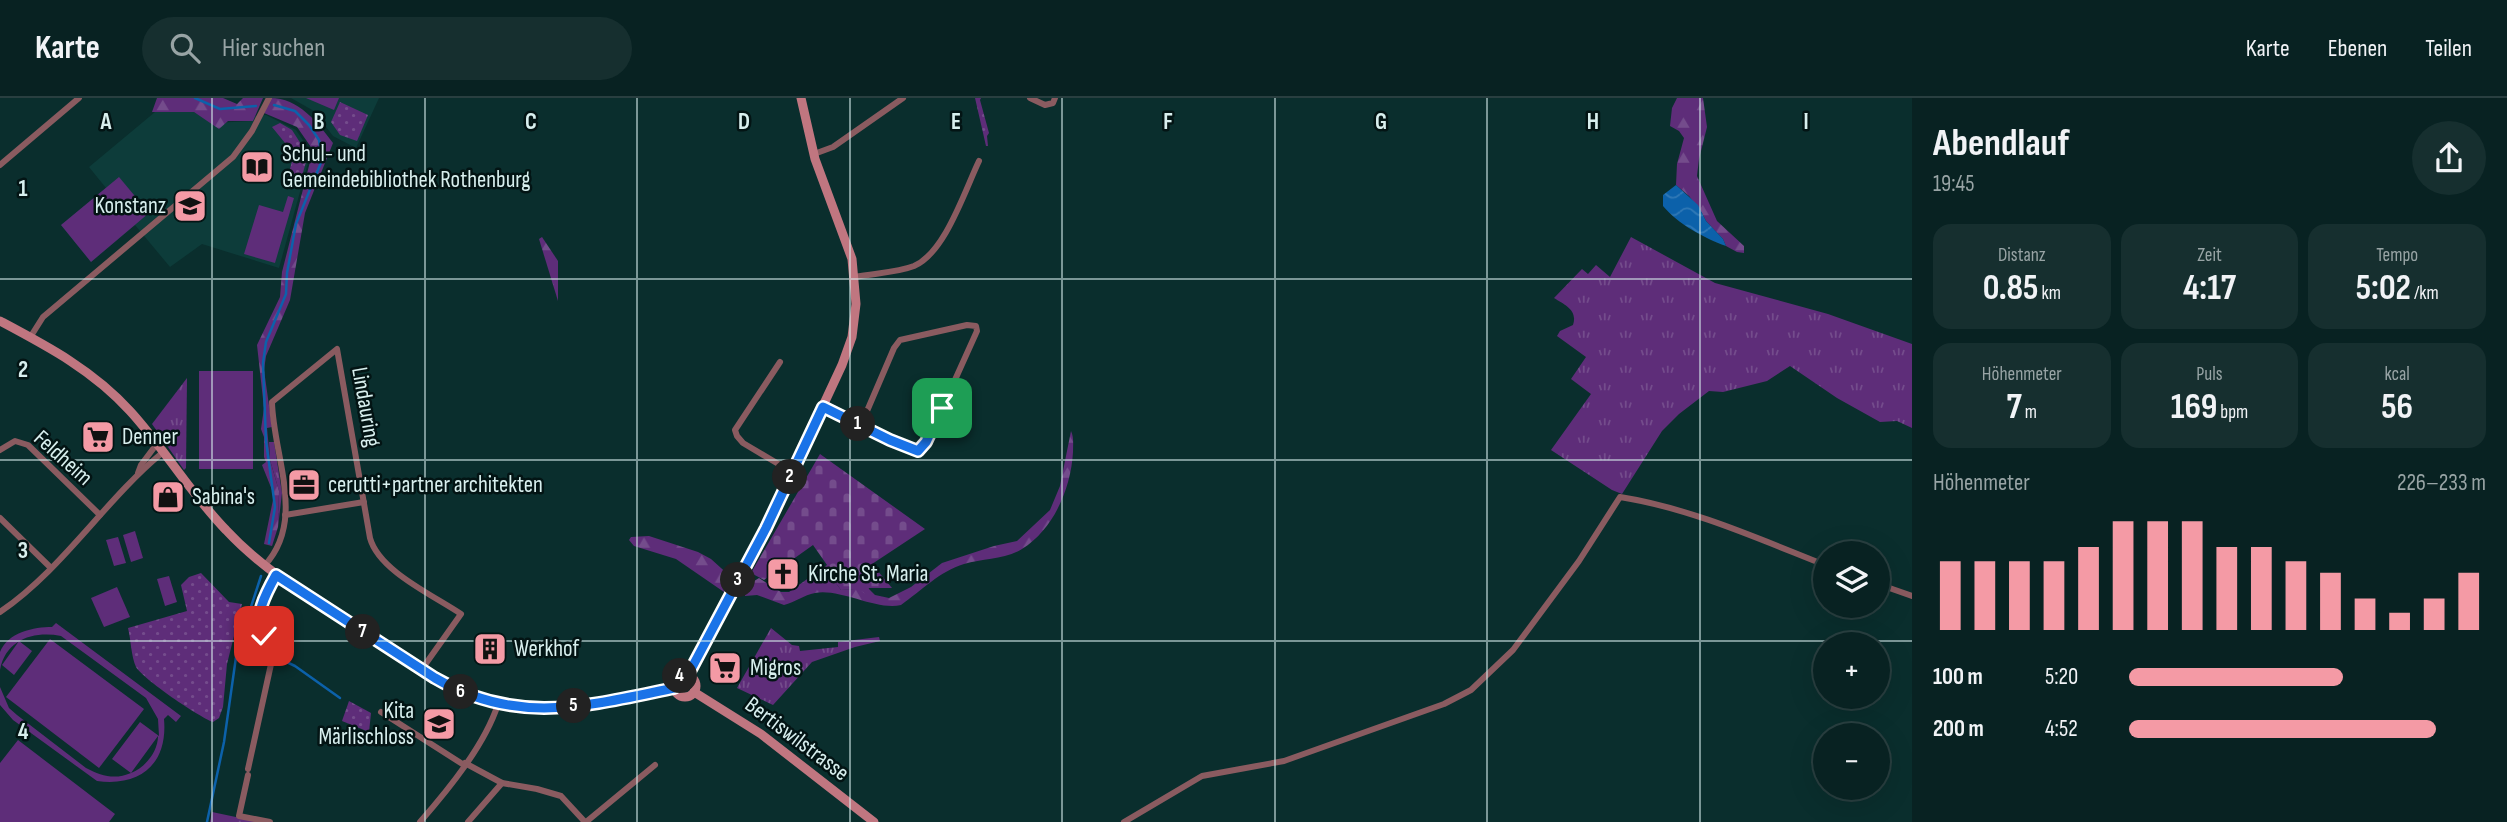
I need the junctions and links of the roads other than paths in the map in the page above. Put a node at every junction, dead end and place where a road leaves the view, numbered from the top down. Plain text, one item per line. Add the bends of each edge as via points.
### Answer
1 (79, 98) edge
2 (269, 98) edge
3 (801, 98) edge
4 (902, 98) edge
5 (1030, 98) edge
6 (1055, 98) edge
7 (814, 154) junction
8 (979, 161) dead end
9 (0, 165) edge
10 (855, 277) junction
11 (0, 321) edge
12 (31, 336) junction
13 (780, 362) dead end
14 (823, 407) junction
15 (861, 425) junction
16 (156, 445) junction
17 (0, 450) edge
18 (162, 453) junction
19 (792, 472) junction
20 (138, 474) junction
21 (364, 502) junction
22 (100, 515) junction
23 (285, 515) junction
24 (0, 518) edge
25 (1813, 560) edge
26 (264, 566) junction
27 (50, 568) junction
28 (276, 575) junction
29 (1890, 588) edge
30 (1912, 596) edge
31 (0, 612) edge
32 (422, 670) junction
33 (688, 675) junction
34 (674, 688) junction
35 (694, 692) junction
36 (498, 704) junction
37 (381, 712) dead end
38 (465, 764) junction
39 (655, 765) dead end
40 (502, 783) junction
41 (581, 821) edge
42 (270, 822) edge
43 (420, 822) edge
44 (468, 822) edge
45 (874, 822) edge
46 (1125, 822) edge

1 - 9 street
2 - 12 street via 233,157 43,317
3 - 7 main road
4 - 7 street via 833,147
5 - 6 street via 1045,105
7 - 10 main road
8 - 10 street via 930,254 914,266
10 - 14 main road via 852,337
11 - 12 main road
12 - 16 main road via 99,382
13 - 19 street via 735,430 743,443
14 - 15 street
14 - 19 main road
15 - 15 street via 922,449 976,326 900,340
16 - 18 main road
16 - 20 street
17 - 22 street, Feldheim via 15,441 28,445
18 - 20 street
18 - 26 main road via 215,519
19 - 33 main road
20 - 22 street
21 - 23 street
21 - 23 street, Lindauring via 338,349 272,402
21 - 32 street, Lindauring via 372,545 381,560 461,614
22 - 27 street
23 - 26 street, Lindauring via 277,550
24 - 27 street
25 - 46 street via 1650,502 1619,496 1579,561 1513,650 1471,690 1444,704 1284,761 1202,776
26 - 28 main road
27 - 31 street
28 - 32 main road
28 - 42 street via 258,624 264,636 278,645 240,816
29 - 30 street
32 - 36 main road via 459,691
33 - 34 main road via 676,678
33 - 35 main road via 695,682
34 - 35 main road via 684,697
34 - 36 main road via 566,707 531,709
35 - 45 main road, Bertiswilstrasse via 761,734
36 - 38 street
37 - 38 street
38 - 40 street
38 - 43 street
39 - 41 street
40 - 41 street via 561,796
40 - 44 street

